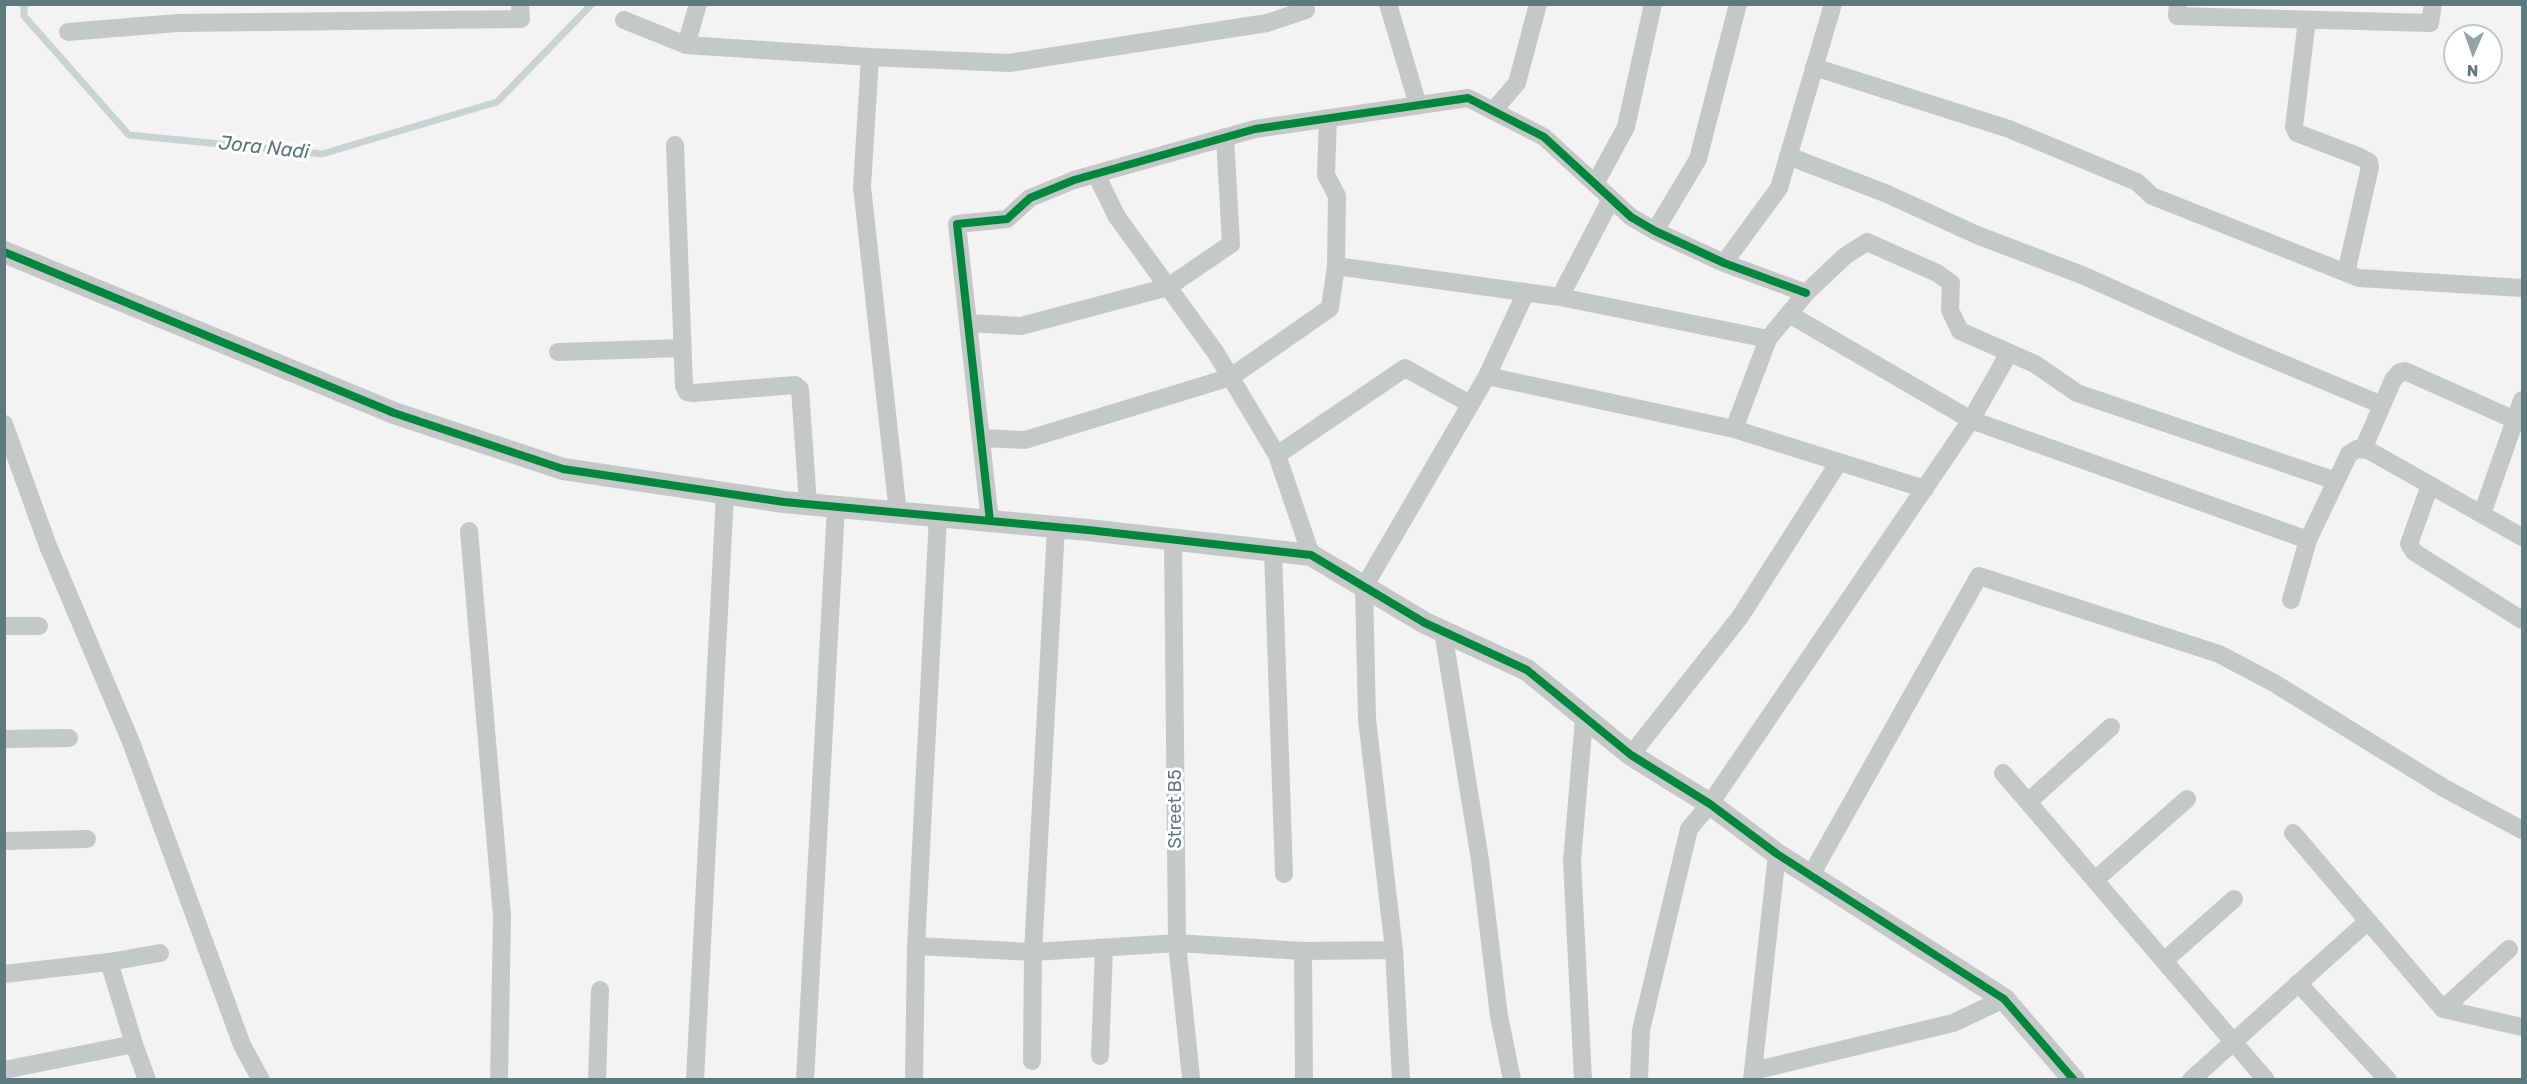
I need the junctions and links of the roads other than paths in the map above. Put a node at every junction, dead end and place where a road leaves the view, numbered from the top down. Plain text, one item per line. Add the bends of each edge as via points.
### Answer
1 (520, 4) edge
2 (698, 4) edge
3 (1388, 4) edge
4 (1538, 4) edge
5 (1653, 4) edge
6 (1738, 4) edge
7 (1833, 4) edge
8 (2178, 4) edge
9 (2433, 4) edge
10 (1306, 10) dead end
11 (405, 12) edge
12 (292, 13) edge
13 (177, 14) edge
14 (624, 20) dead end
15 (2307, 20) junction
16 (68, 32) dead end
17 (686, 45) junction
18 (870, 57) junction
19 (1814, 67) junction
20 (1418, 105) junction
21 (1493, 111) junction
22 (1328, 118) junction
23 (1225, 137) junction
24 (675, 145) dead end
25 (1788, 156) junction
26 (1096, 174) junction
27 (1594, 184) junction
28 (1611, 198) junction
29 (1655, 231) junction
30 (4, 252) edge
31 (1724, 263) junction
32 (1336, 266) junction
33 (2346, 273) junction
34 (1168, 287) junction
35 (2523, 288) edge
36 (1526, 292) junction
37 (1806, 293) junction
38 (1560, 297) junction
39 (1789, 314) junction
40 (968, 323) junction
41 (1768, 339) junction
42 (683, 348) junction
43 (558, 352) dead end
44 (2009, 353) junction
45 (1487, 376) junction
46 (1231, 377) junction
47 (2523, 400) edge
48 (1470, 404) junction
49 (2382, 405) junction
50 (1971, 420) junction
51 (4, 424) edge
52 (1734, 429) junction
53 (2516, 432) edge
54 (981, 438) junction
55 (2363, 449) junction
56 (1277, 455) junction
57 (1839, 462) junction
58 (2336, 482) junction
59 (2430, 485) junction
60 (1925, 489) junction
61 (724, 493) junction
62 (807, 504) junction
63 (836, 507) junction
64 (898, 513) junction
65 (2482, 514) junction
66 (938, 516) junction
67 (990, 521) junction
68 (1056, 527) junction
69 (470, 531) dead end
70 (2523, 537) edge
71 (1173, 539) junction
72 (2308, 540) junction
73 (1273, 551) junction
74 (1311, 555) junction
75 (1364, 586) junction
76 (2291, 600) dead end
77 (2523, 620) edge
78 (4, 626) edge
79 (39, 626) dead end
80 (1443, 631) junction
81 (1584, 718) junction
82 (2111, 727) dead end
83 (69, 738) dead end
84 (4, 739) edge
85 (1631, 754) junction
86 (2003, 773) dead end
87 (2187, 799) dead end
88 (2028, 802) junction
89 (1710, 804) junction
90 (2523, 830) edge
91 (2293, 833) dead end
92 (87, 839) dead end
93 (4, 841) edge
94 (1777, 854) junction
95 (1284, 874) dead end
96 (1811, 875) junction
97 (2095, 880) junction
98 (2234, 899) dead end
99 (2368, 921) junction
100 (1177, 943) junction
101 (916, 946) junction
102 (1104, 948) junction
103 (2509, 949) dead end
104 (1394, 950) junction
105 (1303, 951) junction
106 (1033, 952) junction
107 (160, 953) dead end
108 (2164, 961) junction
109 (109, 962) junction
110 (4, 974) edge
111 (2298, 983) junction
112 (600, 990) dead end
113 (2004, 999) junction
114 (2443, 1009) junction
115 (2523, 1027) edge
116 (2233, 1041) junction
117 (134, 1044) junction
118 (1100, 1056) dead end
119 (1032, 1061) dead end
120 (4, 1070) edge
121 (1752, 1075) edge
122 (1191, 1078) dead end
123 (147, 1080) edge
124 (261, 1080) edge
125 (499, 1080) edge
126 (597, 1080) edge
127 (695, 1080) edge
128 (806, 1080) edge
129 (914, 1080) edge
130 (1304, 1080) edge
131 (1401, 1080) edge
132 (1512, 1080) edge
133 (1582, 1080) edge
134 (1639, 1080) edge
135 (2074, 1080) edge
136 (2191, 1080) edge
137 (2266, 1080) edge
138 (2388, 1080) edge

1 - 11 street via 521,19
2 - 17 street
3 - 20 street
4 - 21 street via 1517,83
5 - 27 street via 1626,127
6 - 29 street via 1698,159
7 - 19 street
8 - 15 street via 2177,15
9 - 15 street via 2430,23
10 - 18 street via 1267,23 1009,63
11 - 12 street
12 - 13 street
13 - 16 street
14 - 17 street
15 - 33 street via 2294,128 2306,137 2360,157 2370,167
17 - 18 street
18 - 64 street via 862,187
19 - 25 street
19 - 33 street via 2009,129 2138,182 2152,196
20 - 21 street via 1468,98
20 - 22 street
21 - 27 street via 1544,137
22 - 23 street
22 - 32 street via 1326,175 1337,196
23 - 26 street
23 - 34 street via 1231,244
24 - 42 street
25 - 31 street via 1779,188
25 - 49 street via 2082,275
26 - 34 street via 1117,217
26 - 40 street via 1030,198 1007,219 957,224
27 - 28 street
28 - 29 street
28 - 38 street
29 - 31 street
30 - 61 street via 394,413 563,469
31 - 37 street
32 - 36 street
32 - 46 street via 1330,308
33 - 35 street via 2359,278
34 - 40 street via 1021,326
34 - 46 street
36 - 38 street
36 - 45 street
37 - 39 street
37 - 44 street via 1845,256 1867,242 1951,283 1950,310 1960,331
38 - 41 street
39 - 41 street
39 - 50 street
40 - 54 street
41 - 52 street
42 - 43 street
42 - 62 street via 687,392 795,385 800,389
44 - 50 street
44 - 58 street via 2034,364 2077,393
45 - 48 street
45 - 52 street
46 - 54 street via 1025,440
46 - 56 street
47 - 53 street
48 - 56 street via 1405,368
48 - 75 street
49 - 53 street via 2393,380 2405,371
49 - 55 street
50 - 60 street
50 - 72 street
51 - 124 street via 48,546 131,742 243,1045
52 - 57 street
53 - 65 street
54 - 67 street
55 - 58 street via 2349,454
55 - 59 street
56 - 74 street
57 - 60 street
57 - 85 street via 1740,617
58 - 72 street
59 - 65 street
59 - 77 street via 2409,544 2414,552
60 - 89 street
61 - 62 street
61 - 127 street
62 - 63 street
63 - 64 street
63 - 128 street
64 - 66 street
65 - 70 street
66 - 67 street
66 - 101 street
67 - 68 street
68 - 71 street
68 - 106 street
69 - 125 street via 502,916
71 - 73 street
71 - 100 street, Street B5
72 - 76 street
73 - 74 street
73 - 95 street
74 - 75 street
75 - 80 street
75 - 104 street via 1367,719
78 - 79 street
80 - 81 street via 1527,670
80 - 132 street via 1480,860 1499,1016
81 - 85 street
81 - 133 street via 1572,861
82 - 88 street
83 - 84 street
85 - 89 street
86 - 88 street
87 - 97 street
88 - 97 street
89 - 94 street
89 - 134 street via 1689,829 1641,1030
90 - 96 street via 2444,788 2274,683 2219,654 1979,576
91 - 99 street
92 - 93 street
94 - 96 street
94 - 121 street
96 - 113 street
97 - 108 street
98 - 108 street
99 - 111 street
99 - 114 street
100 - 102 street
100 - 105 street
100 - 122 street, Street B5
101 - 106 street
101 - 129 street
102 - 106 street
102 - 118 street
103 - 114 street
104 - 105 street
104 - 131 street
105 - 130 street
106 - 119 street
107 - 109 street
108 - 116 street
109 - 110 street
109 - 117 street
111 - 116 street
111 - 138 street
112 - 126 street
113 - 121 street via 1953,1023
113 - 135 street
114 - 115 street
116 - 136 street
116 - 137 street
117 - 120 street
117 - 123 street

